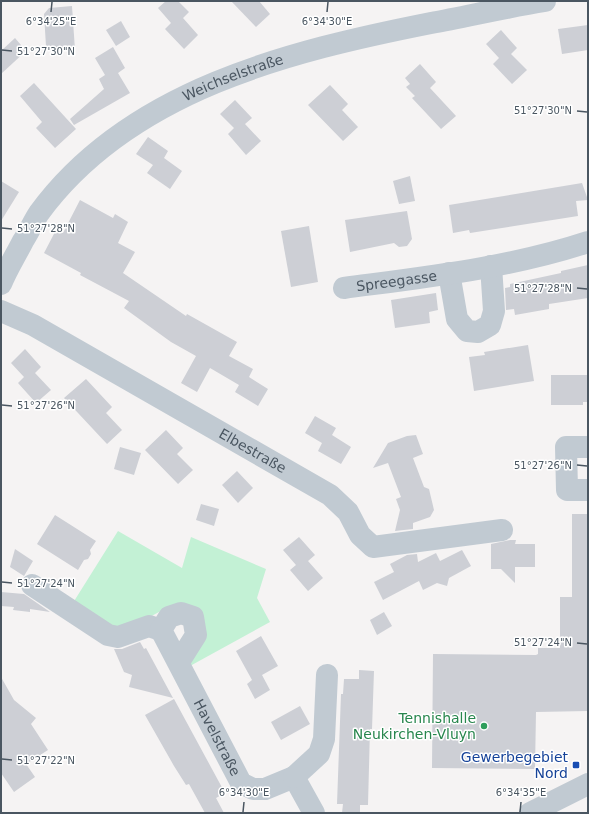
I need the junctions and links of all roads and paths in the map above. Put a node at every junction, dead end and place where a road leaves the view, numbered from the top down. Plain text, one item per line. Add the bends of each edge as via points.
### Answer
1 (545, 1) edge
2 (588, 242) edge
3 (491, 266) junction
4 (449, 273) junction
5 (1, 284) edge
6 (344, 288) dead end
7 (1, 311) edge
8 (588, 447) edge
9 (588, 490) edge
10 (502, 530) dead end
11 (32, 585) dead end
12 (161, 630) junction
13 (179, 662) junction
14 (326, 675) dead end
15 (294, 777) junction
16 (588, 784) edge
17 (314, 813) edge
18 (530, 813) edge

1 - 5 street, Weichselstraße via 382,33 276,61 211,84 167,105 121,133 74,173 39,214
2 - 3 street, Spreegasse via 548,255
3 - 4 street, Spreegasse
3 - 4 street, Spreegasse via 494,311 490,325 478,332 467,331 457,319
4 - 6 street, Spreegasse
7 - 10 street, Elbestraße via 33,325 330,495 348,512 360,535 373,547
8 - 9 street via 566,447 567,490
11 - 12 street via 108,635 118,637 149,626
12 - 13 street, Havelstraße
12 - 13 street via 168,617 181,613 193,617 196,635
13 - 15 street, Havelstraße via 241,783 253,789 265,789
14 - 15 street, Havelstraße via 324,739 319,754
15 - 17 street
16 - 18 street

